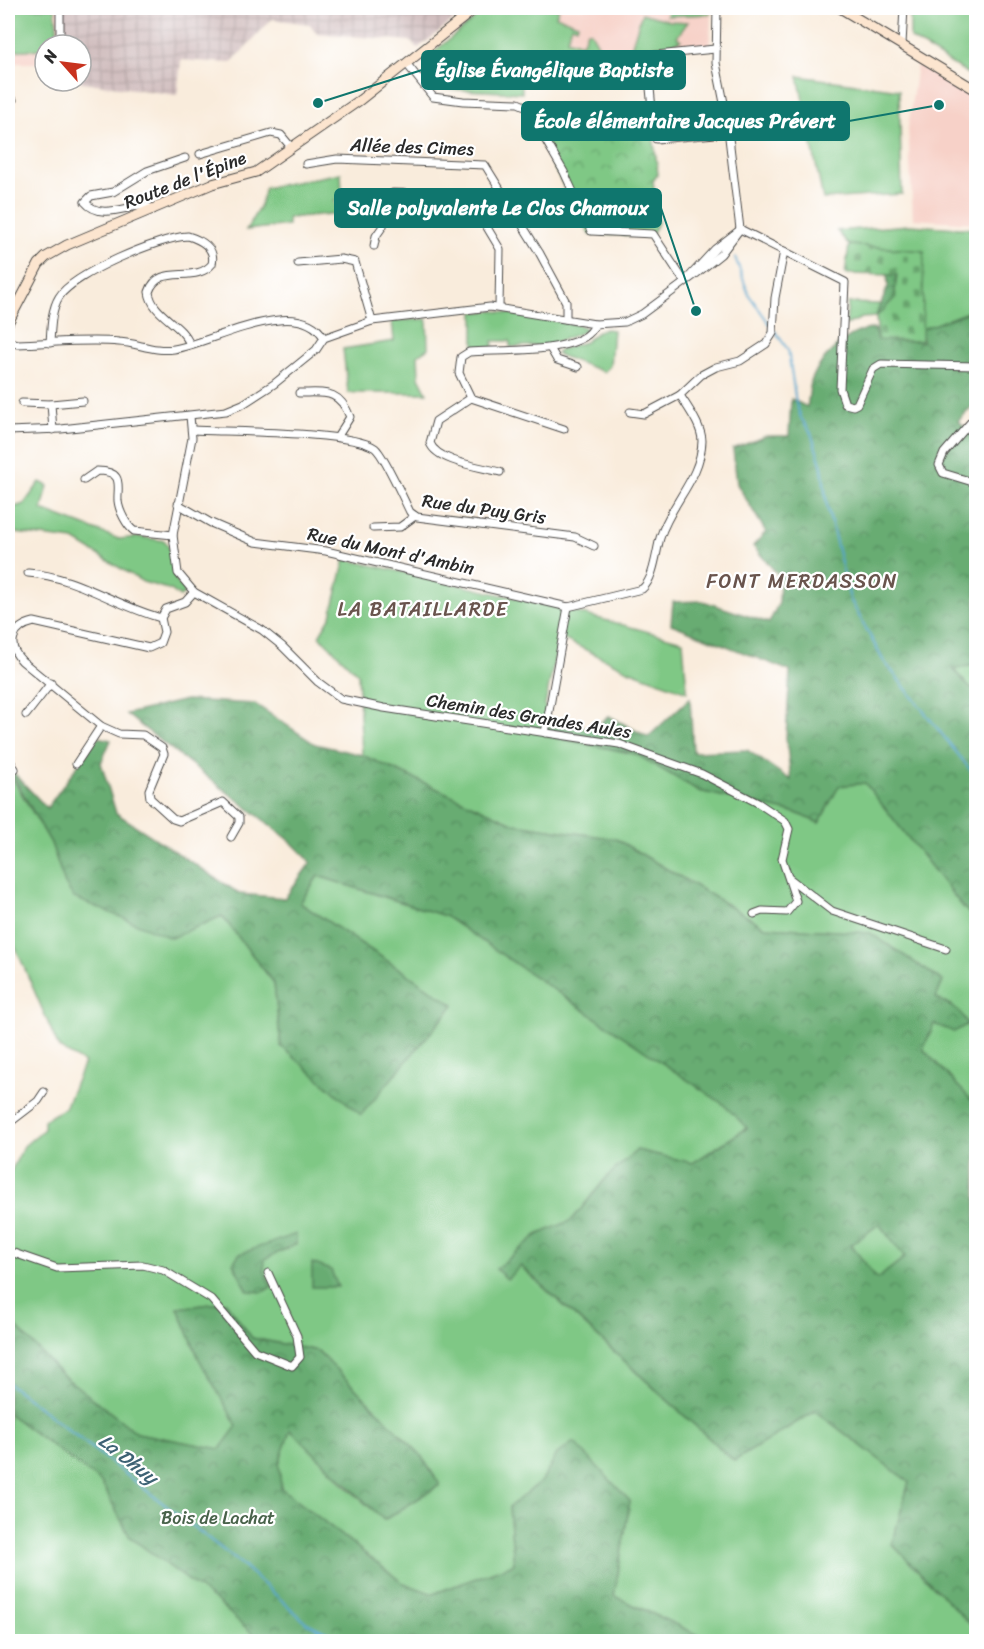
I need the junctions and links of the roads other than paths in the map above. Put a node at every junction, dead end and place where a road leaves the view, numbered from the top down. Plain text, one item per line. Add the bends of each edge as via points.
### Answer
1 (60, 8) edge
2 (476, 8) edge
3 (717, 8) edge
4 (840, 8) edge
5 (904, 8) edge
6 (60, 33) edge
7 (902, 44) junction
8 (715, 49) junction
9 (647, 56) junction
10 (406, 63) junction
11 (570, 64) dead end
12 (976, 90) edge
13 (561, 110) dead end
14 (531, 115) junction
15 (653, 120) dead end
16 (729, 132) junction
17 (656, 139) dead end
18 (291, 147) junction
19 (200, 154) dead end
20 (185, 158) dead end
21 (306, 164) dead end
22 (153, 210) junction
23 (739, 231) junction
24 (375, 246) dead end
25 (784, 250) junction
26 (298, 263) dead end
27 (686, 280) junction
28 (499, 308) junction
29 (566, 319) junction
30 (372, 321) junction
31 (8, 324) edge
32 (595, 324) junction
33 (324, 338) junction
34 (8, 342) edge
35 (50, 343) junction
36 (190, 344) junction
37 (550, 348) junction
38 (976, 366) edge
39 (578, 367) dead end
40 (299, 393) dead end
41 (680, 395) junction
42 (471, 398) junction
43 (83, 401) dead end
44 (22, 403) dead end
45 (51, 405) junction
46 (630, 412) dead end
47 (190, 416) junction
48 (976, 416) edge
49 (243, 426) dead end
50 (564, 429) dead end
51 (53, 430) junction
52 (193, 430) junction
53 (8, 431) edge
54 (235, 433) junction
55 (338, 436) junction
56 (500, 472) dead end
57 (84, 480) dead end
58 (976, 483) edge
59 (178, 504) junction
60 (415, 516) junction
61 (373, 528) dead end
62 (173, 535) junction
63 (594, 546) dead end
64 (28, 573) dead end
65 (194, 592) junction
66 (568, 607) junction
67 (161, 618) junction
68 (51, 683) junction
69 (26, 715) dead end
70 (101, 726) junction
71 (545, 733) junction
72 (8, 758) edge
73 (76, 764) dead end
74 (15, 769) dead end
75 (231, 837) dead end
76 (786, 875) junction
77 (754, 914) dead end
78 (946, 949) dead end
79 (44, 1092) dead end
80 (8, 1124) edge
81 (8, 1251) edge
82 (268, 1272) dead end

1 - 6 street
2 - 10 street, Route de l'Épine
3 - 8 street
4 - 7 street
5 - 7 street
7 - 12 street
8 - 9 street
8 - 16 street
9 - 11 street
9 - 15 street
10 - 14 street via 433,97 518,103 527,107
10 - 18 street, Route de l'Épine
13 - 14 street
14 - 27 street via 564,172 591,231 653,234
16 - 17 street
16 - 23 street
18 - 19 street via 281,135 271,133
18 - 22 street, Route de l'Épine via 256,172 212,184
20 - 22 street via 154,166 114,192 91,196 85,202 106,212 143,205
21 - 29 street, Allée des Cimes via 337,159 485,165 566,302
22 - 31 street, Route de l'Épine via 46,257
23 - 25 street
23 - 27 street via 715,249
24 - 28 street via 383,226 386,200 393,193 465,195 500,249
25 - 38 street via 845,282 840,389 845,404 857,404 873,369 881,364
25 - 41 street via 773,333 766,344 740,361 701,375
26 - 30 street via 340,259 355,262
27 - 32 street via 642,314 625,322
28 - 29 street
28 - 30 street
29 - 32 street
30 - 33 street
32 - 37 street via 585,338
33 - 36 street via 309,324 271,320
33 - 47 street via 306,358 243,404 218,413
34 - 35 street
35 - 36 street via 122,342 140,348 174,349
35 - 36 street via 58,297 78,278 160,243 188,236 208,247 212,264 203,272 161,276 149,292 152,304
37 - 39 street via 558,360
37 - 42 street via 464,354 458,366
40 - 55 street via 328,393 337,397 350,417
41 - 46 street via 644,414
41 - 66 street via 702,437 700,462 660,538 648,584 642,589
42 - 50 street
42 - 56 street via 436,421 430,437 432,448 451,460
43 - 45 street
44 - 45 street
45 - 51 street
47 - 51 street
47 - 52 street
48 - 58 street via 944,453 939,465 943,473
49 - 54 street
51 - 53 street
52 - 54 street, Rue du Puy Gris
52 - 59 street
54 - 55 street, Rue du Puy Gris
55 - 60 street, Rue du Puy Gris via 377,449
57 - 62 street via 97,471 115,477 120,485 118,504 129,528
59 - 62 street
59 - 66 street, Rue du Mont d'Ambin via 255,542 327,550
60 - 61 street via 394,528
60 - 63 street, Rue du Puy Gris via 575,537
62 - 65 street via 178,573
64 - 67 street via 45,574 96,591 140,613
65 - 67 street via 185,602 166,609
65 - 71 street, Chemin des Grandes Aules via 262,630 341,699
66 - 71 street
67 - 68 street via 164,632 160,643 149,648 34,622 23,624 12,639 14,652
68 - 69 street
68 - 70 street
70 - 73 street
70 - 75 street via 119,734 143,735 162,748 164,754 149,790 150,798 173,819 179,821 223,802 239,817
71 - 76 street, Chemin des Grandes Aules via 620,744 649,753 702,774 758,803 785,821 789,830 782,859
72 - 74 street
76 - 77 street, Chemin des Grandes Aules via 796,901 787,912 762,910
76 - 78 street via 832,911
79 - 80 street
81 - 82 street via 57,1268 143,1264 163,1270 211,1299 255,1350 292,1366 300,1358 297,1336

